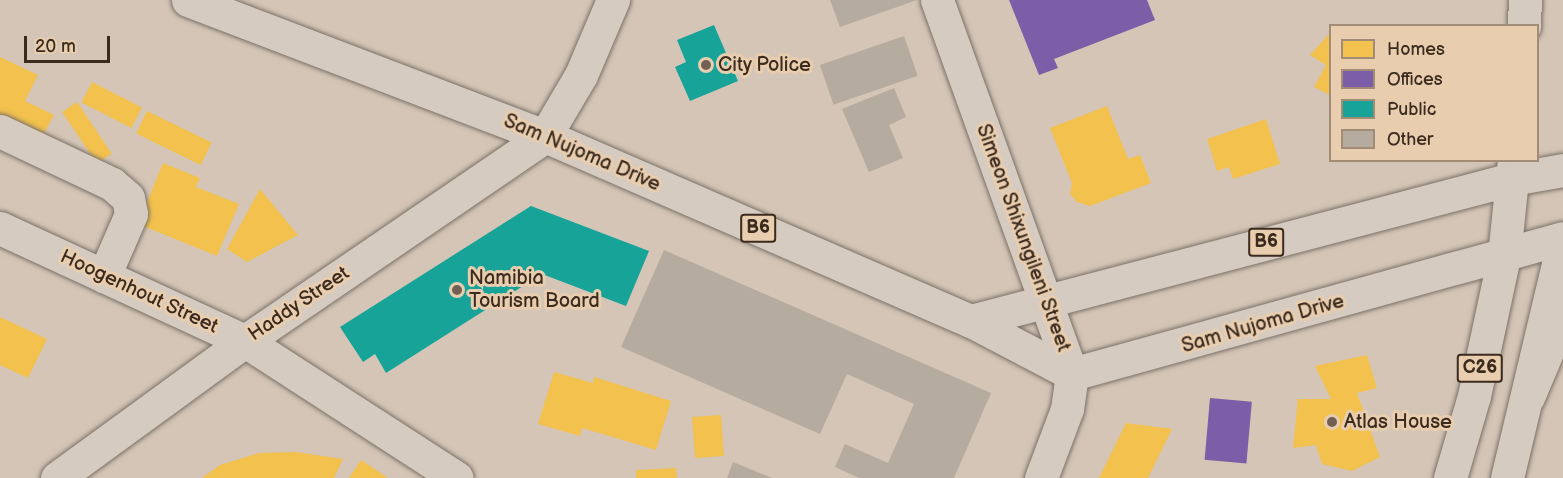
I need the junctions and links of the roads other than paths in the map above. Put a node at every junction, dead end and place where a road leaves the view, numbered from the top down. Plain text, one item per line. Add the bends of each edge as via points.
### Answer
1 (188, 0) edge
2 (613, 0) edge
3 (937, 0) edge
4 (1525, 0) edge
5 (1524, 24) edge
6 (0, 131) edge
7 (545, 136) junction
8 (1513, 170) edge
9 (1563, 170) edge
10 (0, 228) edge
11 (1563, 238) edge
12 (1563, 243) edge
13 (1504, 256) junction
14 (104, 276) junction
15 (1047, 298) junction
16 (1563, 314) edge
17 (970, 321) junction
18 (245, 341) junction
19 (1072, 374) junction
20 (1528, 398) junction
21 (57, 478) edge
22 (457, 478) edge
23 (1041, 478) edge
24 (1450, 478) edge
25 (1508, 478) edge

1 - 7 main road, Sam Nujoma Drive / B6
2 - 7 main road via 581,75
3 - 15 main road, Simeon Shixungileni Street
4 - 5 main road
6 - 14 main road via 112,184 128,198 131,214
7 - 17 main road, Sam Nujoma Drive / B6
7 - 18 main road, Haddy Street
8 - 9 main road, B6
8 - 13 main road, C26
8 - 15 main road, B6
10 - 14 main road, Hoogenhout Street
11 - 13 main road, Sam Nujoma Drive
12 - 20 main road, C26
13 - 19 main road, Sam Nujoma Drive
13 - 24 main road, C26 via 1474,396
14 - 18 main road, Hoogenhout Street
15 - 17 main road, B6
15 - 19 main road, Simeon Shixungileni Street
16 - 20 main road
17 - 19 main road, Sam Nujoma Drive / B6
18 - 21 main road, Haddy Street
18 - 22 main road, Hoogenhout Street
19 - 23 main road, Simeon Shixungileni Street via 1067,409
20 - 25 main road, C26

